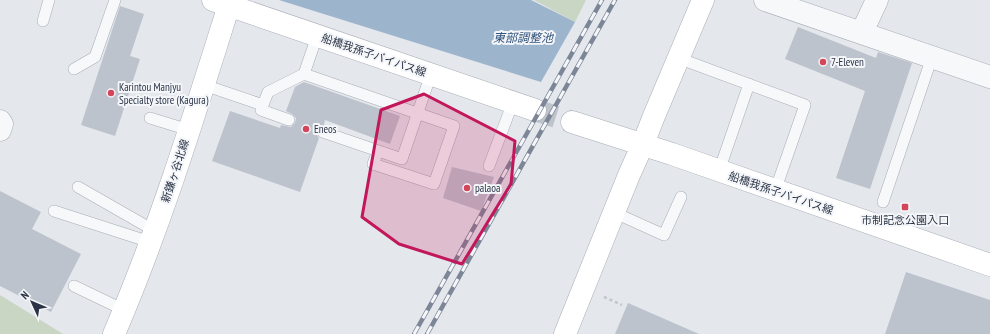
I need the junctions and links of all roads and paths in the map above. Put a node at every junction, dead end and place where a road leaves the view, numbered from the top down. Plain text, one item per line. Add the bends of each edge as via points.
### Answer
1 (49, 0) edge
2 (115, 0) edge
3 (703, 0) edge
4 (765, 0) edge
5 (877, 0) edge
6 (221, 3) edge
7 (43, 21) dead end
8 (862, 32) junction
9 (317, 36) junction
10 (932, 57) junction
11 (678, 58) junction
12 (74, 70) dead end
13 (304, 74) junction
14 (431, 74) junction
15 (990, 77) edge
16 (204, 84) junction
17 (749, 84) junction
18 (514, 102) junction
19 (263, 105) junction
20 (535, 110) tunnel mouth
21 (418, 114) junction
22 (150, 118) dead end
23 (289, 120) dead end
24 (0, 121) edge
25 (572, 122) tunnel mouth
26 (0, 130) edge
27 (189, 130) junction
28 (323, 132) dead end
29 (643, 144) junction
30 (378, 151) junction
31 (489, 166) dead end
32 (719, 171) junction
33 (78, 187) dead end
34 (775, 190) junction
35 (682, 197) dead end
36 (883, 202) dead end
37 (54, 211) dead end
38 (614, 212) junction
39 (153, 237) junction
40 (990, 265) edge
41 (74, 286) dead end
42 (600, 296) dead end
43 (622, 305) dead end
44 (124, 310) junction
45 (114, 334) edge
46 (565, 334) edge

1 - 7 lane
2 - 12 lane via 95,57
3 - 11 street
4 - 8 street
5 - 8 street
6 - 9 street, 船橋我孫子バイパス線
6 - 16 street, 新鎌ヶ谷北線
8 - 10 street
9 - 13 lane
9 - 14 street, 船橋我孫子バイパス線
10 - 15 street
10 - 36 lane
11 - 17 lane
11 - 29 street
13 - 19 lane via 268,92
13 - 21 lane via 350,93
14 - 18 street, 船橋我孫子バイパス線
14 - 21 lane
16 - 19 lane
16 - 27 street, 新鎌ヶ谷北線
17 - 32 lane
17 - 34 lane via 805,105
18 - 20 street, 船橋我孫子バイパス線
18 - 31 lane
19 - 23 lane via 261,110
21 - 30 lane via 402,159
21 - 30 lane via 454,126 434,184 373,164
22 - 27 lane
24 - 26 street
25 - 29 street, 船橋我孫子バイパス線
27 - 39 street, 新鎌ヶ谷北線
28 - 30 lane via 336,132 362,141
29 - 32 street, 船橋我孫子バイパス線
29 - 38 street
32 - 34 street, 船橋我孫子バイパス線
33 - 39 lane
34 - 40 street, 船橋我孫子バイパス線
35 - 38 lane via 664,235
37 - 39 lane
38 - 46 street
39 - 44 street, 新鎌ヶ谷北線
41 - 44 lane
42 - 43 path
44 - 45 street, 新鎌ヶ谷北線

